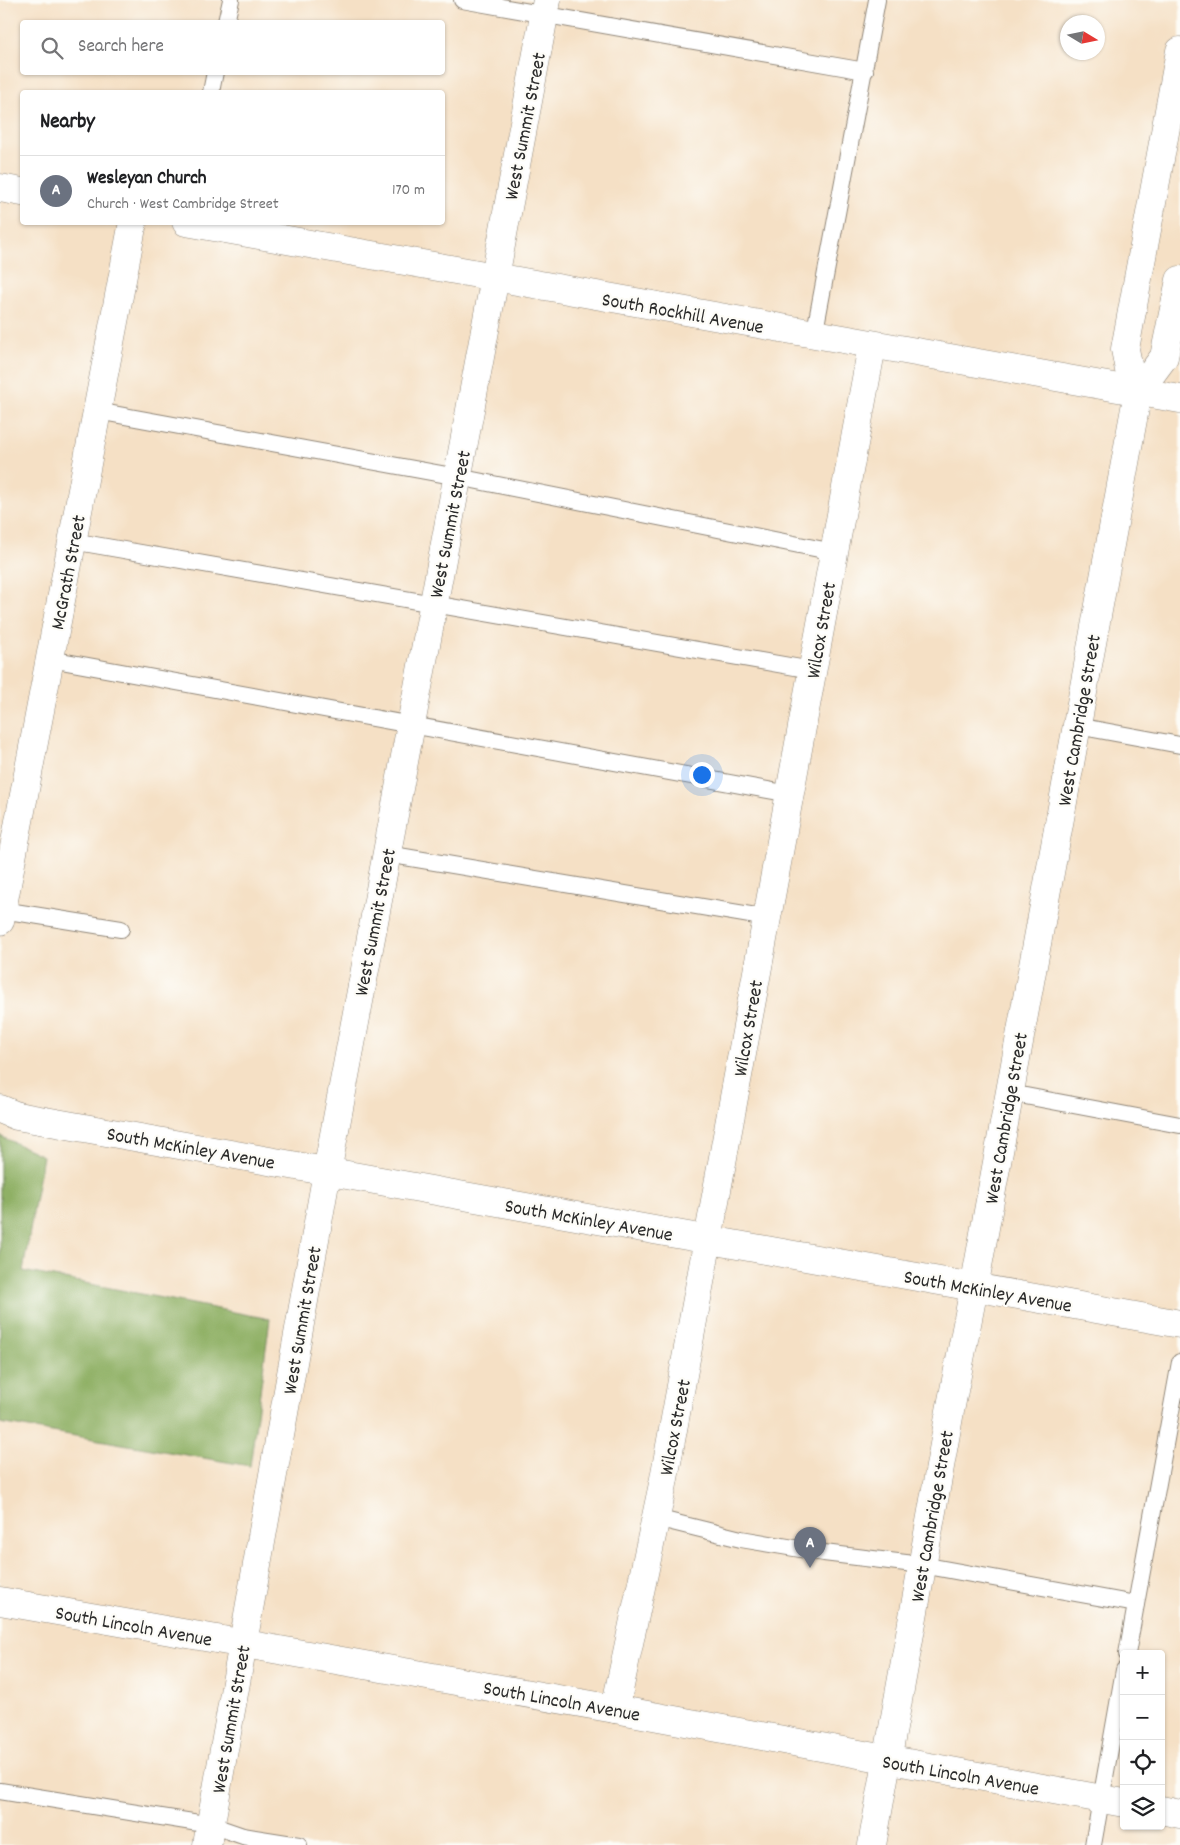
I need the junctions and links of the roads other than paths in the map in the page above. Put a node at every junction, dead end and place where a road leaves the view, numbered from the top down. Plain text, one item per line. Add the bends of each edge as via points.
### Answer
1 (231, 0) edge
2 (462, 0) edge
3 (877, 0) edge
4 (546, 7) edge
5 (226, 20) edge
6 (1180, 51) edge
7 (865, 71) junction
8 (214, 75) edge
9 (211, 90) edge
10 (0, 188) edge
11 (20, 192) edge
12 (132, 225) edge
13 (198, 225) edge
14 (495, 279) junction
15 (1180, 280) edge
16 (814, 336) junction
17 (872, 346) junction
18 (1138, 392) junction
19 (1180, 399) edge
20 (97, 411) junction
21 (458, 477) junction
22 (72, 541) junction
23 (834, 552) junction
24 (434, 605) junction
25 (50, 659) junction
26 (812, 670) junction
27 (411, 726) junction
28 (1077, 726) junction
29 (1180, 745) edge
30 (790, 794) junction
31 (387, 854) junction
32 (1, 915) edge
33 (768, 918) junction
34 (121, 929) dead end
35 (1010, 1093) junction
36 (0, 1109) edge
37 (1180, 1125) edge
38 (328, 1172) junction
39 (709, 1240) junction
40 (974, 1288) junction
41 (1180, 1324) edge
42 (1180, 1362) edge
43 (656, 1518) junction
44 (922, 1565) junction
45 (0, 1601) edge
46 (1136, 1604) junction
47 (244, 1644) junction
48 (1128, 1650) edge
49 (1122, 1695) edge
50 (615, 1709) junction
51 (888, 1761) junction
52 (0, 1791) edge
53 (1112, 1801) edge
54 (1165, 1811) edge
55 (1180, 1814) edge
56 (209, 1835) edge
57 (300, 1845) edge
58 (872, 1845) edge
59 (1094, 1845) edge

1 - 5 lane
2 - 4 lane
3 - 7 lane
4 - 7 lane
4 - 14 street, West Summit Street
6 - 18 street via 1125,349
7 - 16 lane
8 - 9 lane
10 - 11 street
12 - 20 street, McGrath Street
13 - 14 street, South Rockhill Avenue
14 - 16 street, South Rockhill Avenue
14 - 21 street, West Summit Street
15 - 18 street, West Cambridge Street via 1164,357
16 - 17 street, South Rockhill Avenue
17 - 18 street, South Rockhill Avenue
17 - 23 street, Wilcox Street
18 - 19 street, South Rockhill Avenue
18 - 28 street, West Cambridge Street
20 - 21 lane
20 - 22 street, McGrath Street
21 - 23 lane
21 - 24 street, West Summit Street
22 - 24 lane
22 - 25 street, McGrath Street
23 - 26 street, Wilcox Street
24 - 26 lane
24 - 27 street, West Summit Street
25 - 27 lane
25 - 32 street, McGrath Street
26 - 30 street, Wilcox Street
27 - 30 lane
27 - 31 street, West Summit Street
28 - 29 lane
28 - 35 street, West Cambridge Street
30 - 33 street, Wilcox Street
31 - 33 lane
31 - 38 street, West Summit Street
32 - 34 lane
33 - 39 street, Wilcox Street
35 - 37 lane
35 - 40 street, West Cambridge Street
36 - 38 street, South McKinley Avenue via 17,1116
38 - 39 street, South McKinley Avenue
38 - 47 street, West Summit Street
39 - 40 street, South McKinley Avenue
39 - 43 street, Wilcox Street
40 - 41 street, South McKinley Avenue
40 - 44 street, West Cambridge Street
42 - 46 lane
43 - 44 lane via 824,1553
43 - 50 street, Wilcox Street
44 - 46 lane
44 - 51 street, West Cambridge Street
45 - 47 street, South Lincoln Avenue
46 - 48 lane
47 - 50 street, South Lincoln Avenue
47 - 56 street, West Summit Street
49 - 53 lane
50 - 51 street, South Lincoln Avenue
51 - 53 street, South Lincoln Avenue
51 - 58 street, West Cambridge Street
52 - 56 lane
53 - 59 lane
54 - 55 street
56 - 57 lane via 243,1836

